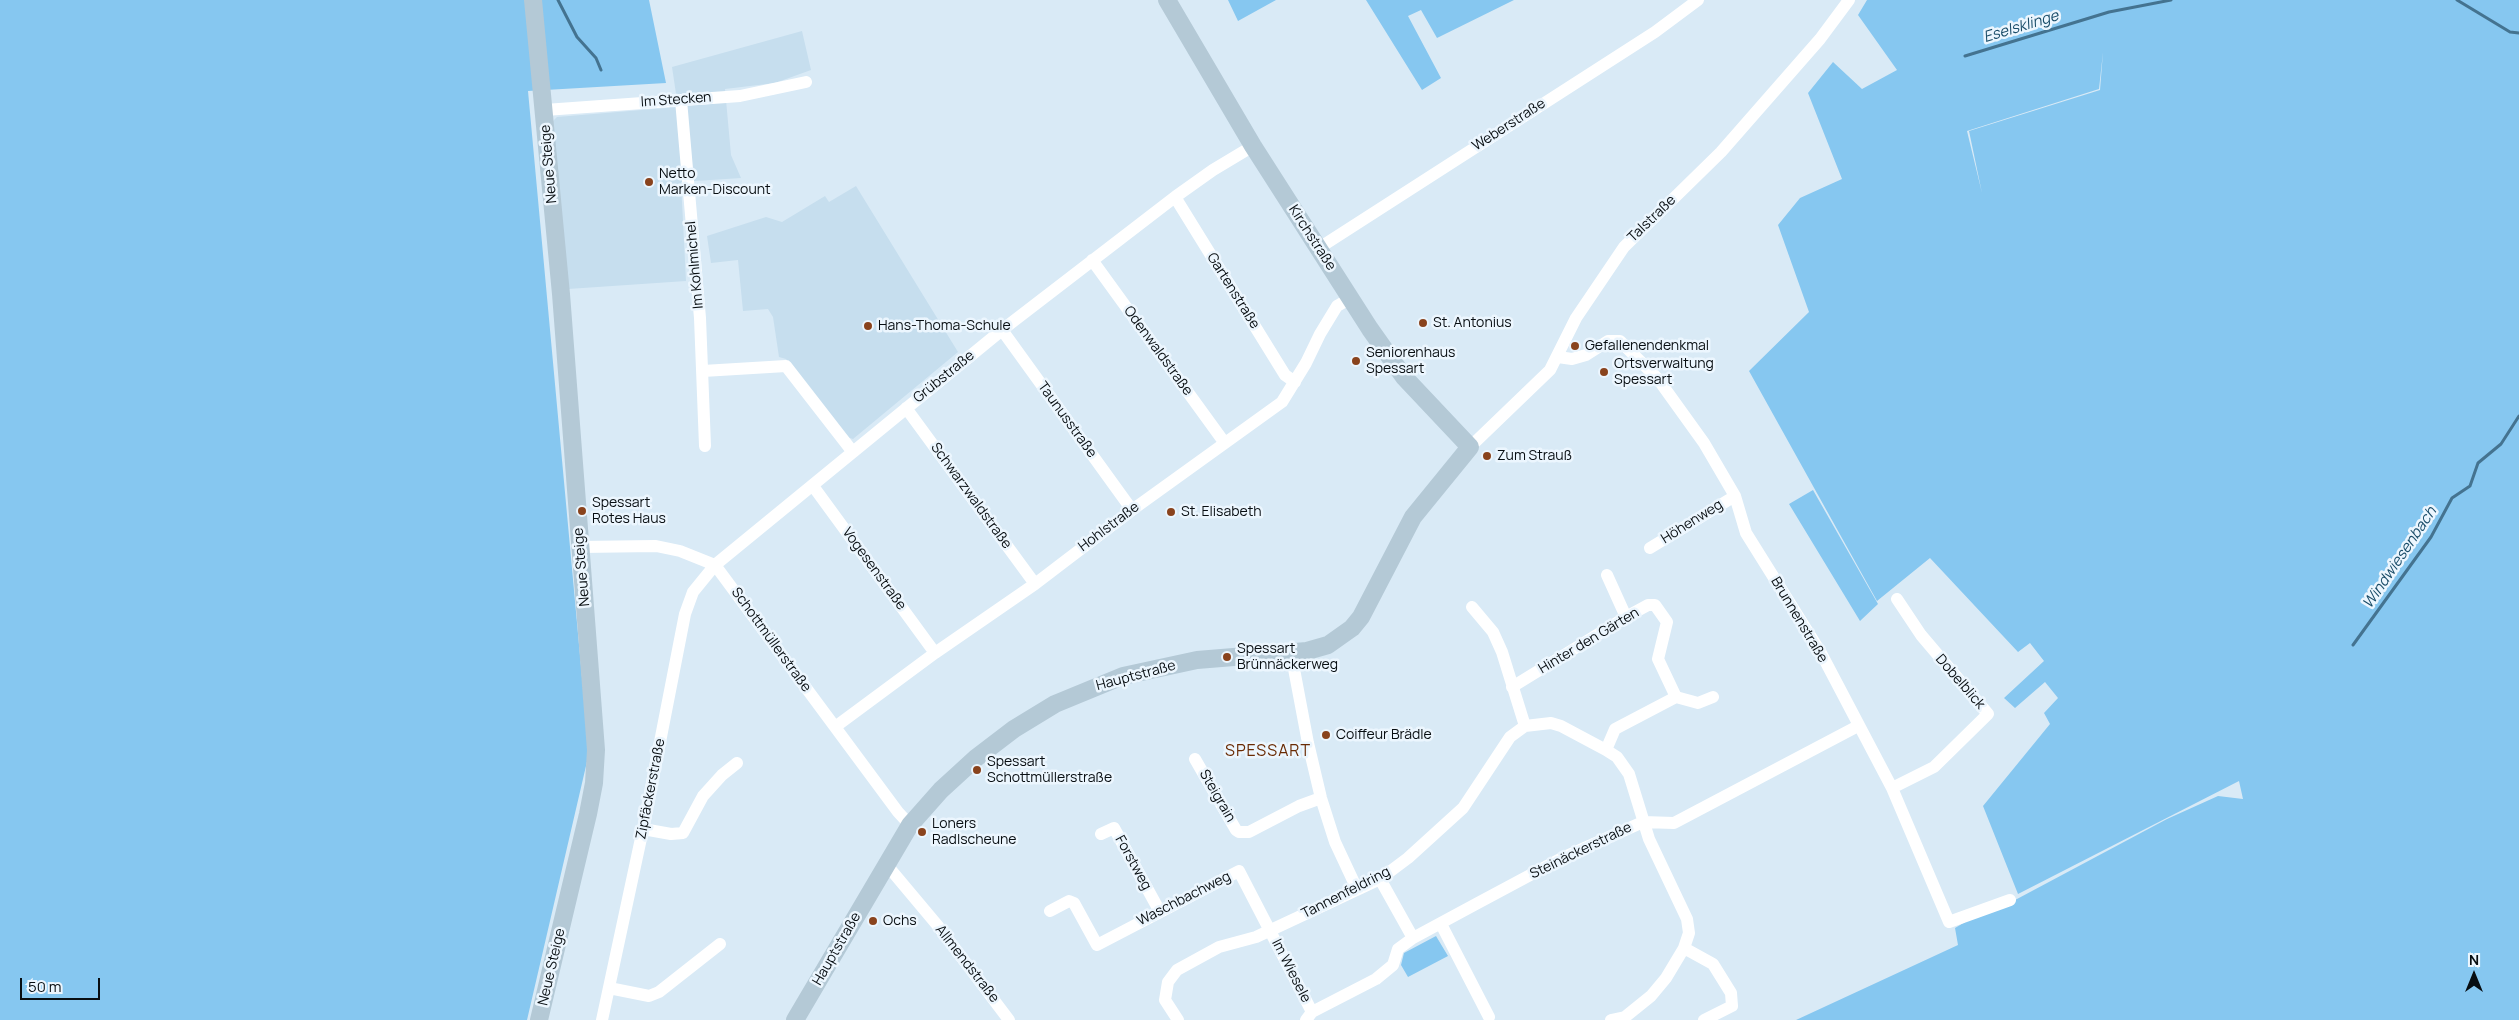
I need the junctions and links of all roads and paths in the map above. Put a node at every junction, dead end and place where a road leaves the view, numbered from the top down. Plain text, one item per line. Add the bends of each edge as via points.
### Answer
1 (533, 0) edge
2 (1698, 0) edge
3 (1849, 0) edge
4 (1171, 7) edge
5 (806, 82) dead end
6 (681, 100) junction
7 (545, 110) junction
8 (1253, 146) junction
9 (1175, 197) junction
10 (1319, 248) junction
11 (1092, 260) junction
12 (1351, 298) junction
13 (1002, 330) junction
14 (1558, 357) junction
15 (703, 371) junction
16 (1295, 382) junction
17 (906, 408) junction
18 (1224, 442) junction
19 (705, 446) dead end
20 (1470, 447) junction
21 (852, 451) junction
22 (814, 486) junction
23 (1734, 496) junction
24 (1132, 510) junction
25 (580, 547) junction
26 (1650, 548) dead end
27 (715, 565) junction
28 (1607, 575) dead end
29 (1035, 584) junction
30 (1897, 599) dead end
31 (1472, 607) dead end
32 (1626, 617) junction
33 (935, 653) junction
34 (1291, 653) junction
35 (1512, 687) junction
36 (1676, 697) junction
37 (1713, 697) dead end
38 (1525, 726) junction
39 (1858, 726) junction
40 (835, 727) junction
41 (1606, 750) junction
42 (1195, 759) dead end
43 (737, 763) dead end
44 (1892, 788) junction
45 (1321, 798) junction
46 (1643, 822) junction
47 (910, 825) junction
48 (643, 829) junction
49 (1101, 834) dead end
50 (886, 864) junction
51 (1380, 879) junction
52 (1357, 889) junction
53 (2010, 900) dead end
54 (1159, 910) junction
55 (1050, 911) dead end
56 (1441, 924) junction
57 (1270, 930) junction
58 (1413, 938) junction
59 (720, 944) dead end
60 (1684, 948) junction
61 (609, 988) junction
62 (1309, 1016) edge
63 (1489, 1017) dead end
64 (539, 1020) edge
65 (602, 1020) edge
66 (795, 1020) edge
67 (1009, 1020) edge
68 (1178, 1020) edge
69 (1611, 1020) edge
70 (1704, 1020) edge

1 - 7 street, Neue Steige
2 - 10 street, Weberstraße via 1654,32
3 - 14 street, Talstraße via 1820,39 1721,152 1624,247 1576,318
4 - 8 street, Kirchstraße
5 - 6 street, Im Stecken via 740,96
6 - 7 street, Im Stecken
6 - 15 street, Im Kohlmichel
7 - 25 street, Neue Steige
8 - 9 street, Grübstraße
8 - 10 street, Kirchstraße
9 - 11 street, Grübstraße
9 - 16 street, Gartenstraße via 1285,375
10 - 12 street, Kirchstraße
11 - 13 street, Grübstraße
11 - 18 street, Odenwaldstraße
12 - 16 street, Hohlstraße via 1336,306
12 - 20 street, Kirchstraße via 1404,376
13 - 17 street, Grübstraße
13 - 24 street, Taunusstraße
14 - 20 street, Talstraße via 1544,378
14 - 23 street, Brunnenstraße via 1572,359 1608,341 1620,341 1658,379 1678,405
15 - 19 street, Im Kohlmichel
15 - 21 street via 786,366
16 - 18 street, Hohlstraße via 1282,402
17 - 21 street, Grübstraße
17 - 29 street, Schwarzwaldstraße
18 - 24 street, Hohlstraße
20 - 34 street, Hauptstraße via 1413,517 1369,605 1352,628 1328,645
21 - 22 street, Grübstraße
22 - 27 street, Grübstraße
22 - 33 street, Vogesenstraße
23 - 26 street, Höhenweg
23 - 39 street, Brunnenstraße via 1746,533 1821,653
24 - 29 street, Hohlstraße
25 - 27 street via 656,546 680,551
25 - 64 street, Neue Steige via 596,750 594,783
27 - 40 street, Schottmüllerstraße
27 - 48 street, Zipfäckerstraße via 693,592 685,614
28 - 32 street
29 - 33 street, Hohlstraße
30 - 44 street, Dobelblick via 1921,635 1988,714 1934,767
31 - 35 street via 1493,632
32 - 35 street, Hinter den Gärten
32 - 36 street, Hinter den Gärten via 1648,605 1656,604 1660,608 1667,622 1658,659
33 - 40 street, Hohlstraße
34 - 45 street
34 - 47 street, Hauptstraße via 1197,660 1132,674 1092,687 1055,704 1014,729 941,790
35 - 38 street
36 - 37 street via 1698,703
36 - 41 street via 1615,729
38 - 41 street via 1551,722
38 - 51 street, Tannenfeldring via 1510,737 1463,808
39 - 44 street, Brunnenstraße
39 - 46 street, Steinäckerstraße via 1674,824
40 - 47 street, Schottmüllerstraße
41 - 46 street via 1617,757 1629,774
42 - 45 street, Steigrain via 1239,832 1249,832
43 - 48 street via 703,796 683,832 671,834
44 - 53 street, Brunnenstraße via 1948,922
45 - 52 street via 1335,842
46 - 56 street, Steinäckerstraße via 1562,858
46 - 60 street via 1687,919 1689,934
47 - 50 street, Hauptstraße
48 - 61 street, Zipfäckerstraße
49 - 54 street, Forstweg via 1114,828
50 - 66 street, Hauptstraße
50 - 67 street, Allmendstraße
51 - 52 street, Tannenfeldring
51 - 58 street
52 - 57 street, Tannenfeldring
54 - 55 street, Waschbachweg via 1097,945 1074,903 1069,901
54 - 57 street, Waschbachweg via 1238,871
56 - 58 street, Steinäckerstraße
56 - 63 street
57 - 62 street, Im Wiesele
57 - 68 street, Tannenfeldring via 1219,947 1177,970 1168,982 1165,1000
58 - 62 street, Steinäckerstraße via 1398,950 1393,965 1376,980
59 - 61 street via 659,992 649,996
60 - 69 street via 1651,996 1625,1017
60 - 70 street via 1712,964 1731,993 1732,1006
61 - 65 street, Zipfäckerstraße

